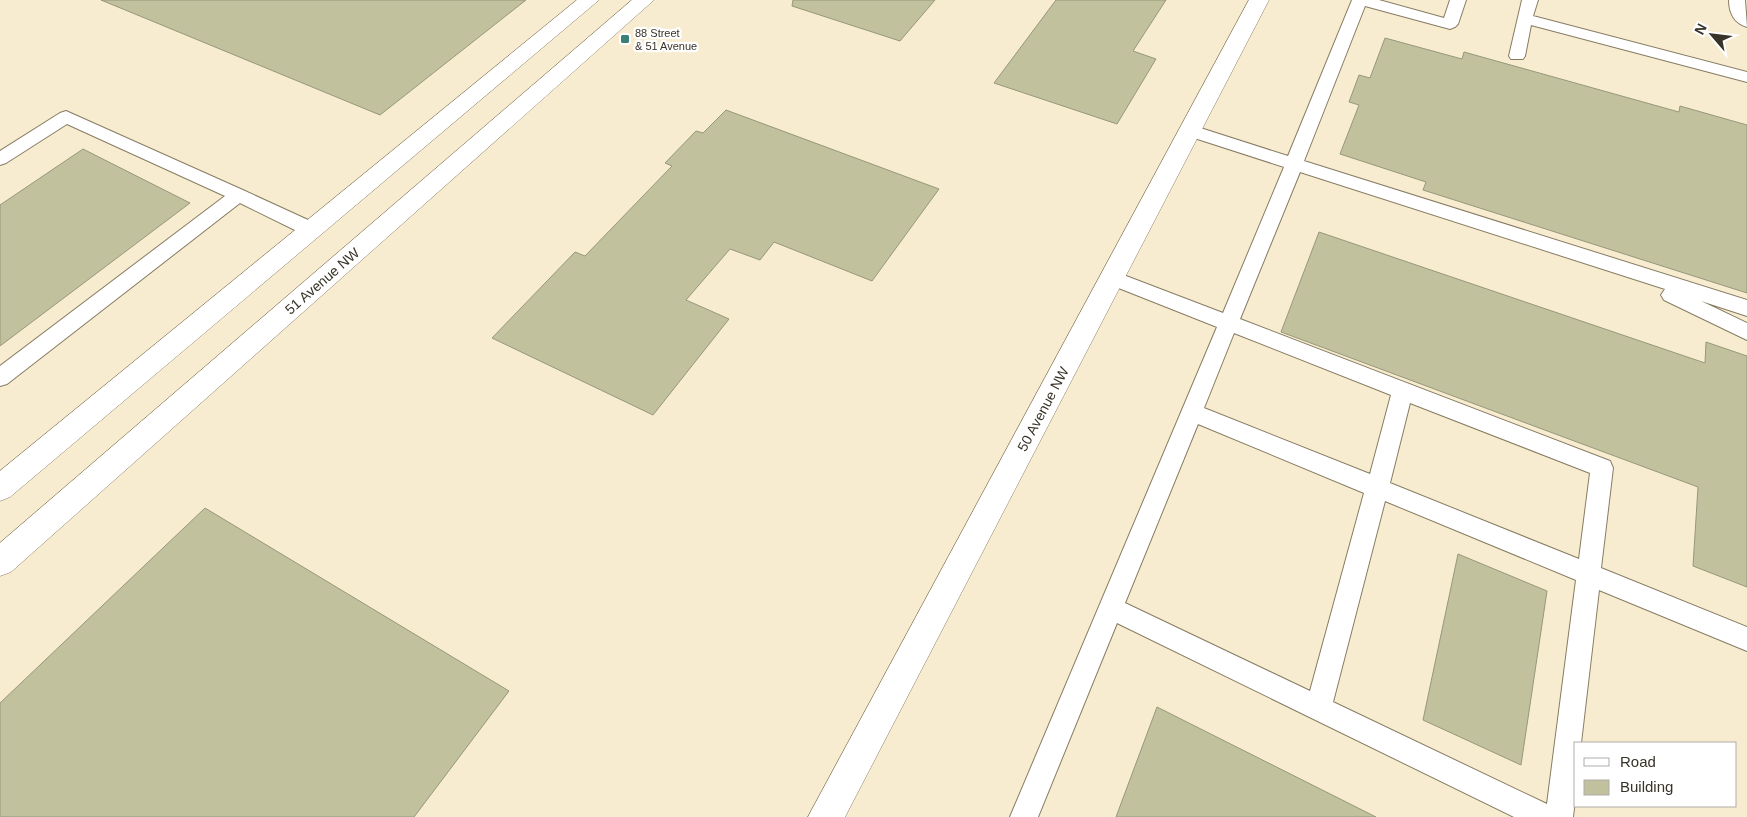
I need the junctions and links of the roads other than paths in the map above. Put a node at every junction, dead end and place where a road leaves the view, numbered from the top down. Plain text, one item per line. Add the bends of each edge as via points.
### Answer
1 (589, 0) edge
2 (644, 0) edge
3 (1259, 0) edge
4 (1361, 0) edge
5 (1458, 0) edge
6 (1530, 0) edge
7 (1737, 0) edge
8 (1525, 19) junction
9 (1747, 22) edge
10 (1517, 56) dead end
11 (1747, 77) edge
12 (1191, 131) junction
13 (0, 159) edge
14 (1294, 164) junction
15 (239, 195) junction
16 (312, 230) junction
17 (1598, 260) junction
18 (1113, 278) junction
19 (1747, 308) edge
20 (1229, 323) junction
21 (1747, 332) edge
22 (0, 378) edge
23 (1403, 391) junction
24 (1192, 412) junction
25 (1377, 487) junction
26 (0, 488) edge
27 (0, 562) edge
28 (1589, 574) junction
29 (1111, 608) junction
30 (1747, 639) edge
31 (1318, 708) junction
32 (826, 817) edge
33 (1024, 817) edge
34 (1544, 817) edge
35 (1560, 817) edge

1 - 16 main road
2 - 27 main road, 51 Avenue NW
3 - 12 main road, 50 Avenue NW
4 - 5 lane via 1450,24
4 - 14 lane
6 - 8 lane
7 - 9 lane via 1736,11
8 - 10 lane
8 - 11 lane
12 - 14 lane
12 - 18 main road, 50 Avenue NW
13 - 15 lane via 66,117
14 - 17 lane
14 - 20 lane
15 - 16 lane
15 - 22 lane
16 - 26 main road
17 - 19 lane
17 - 21 lane
18 - 20 lane
18 - 32 main road, 50 Avenue NW
20 - 23 lane
20 - 24 lane
23 - 25 lane
23 - 28 lane via 1602,468
24 - 25 lane
24 - 29 lane
25 - 28 lane
25 - 31 lane
28 - 30 lane
28 - 35 lane
29 - 31 lane
29 - 33 lane
31 - 34 lane

